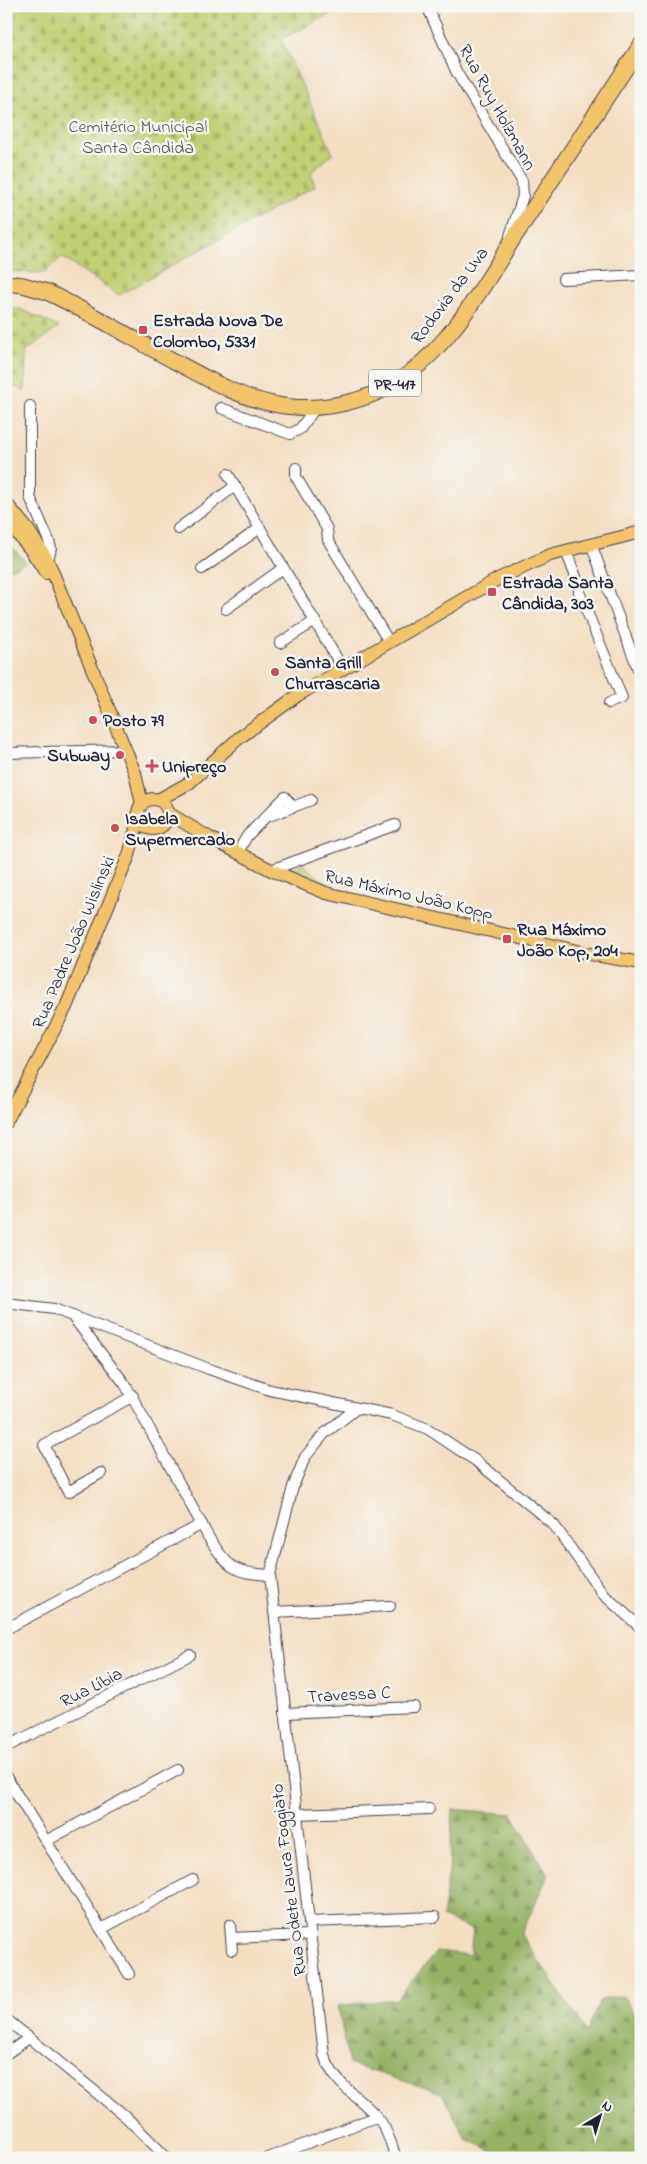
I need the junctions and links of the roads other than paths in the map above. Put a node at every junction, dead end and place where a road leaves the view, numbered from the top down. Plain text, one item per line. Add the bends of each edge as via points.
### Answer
1 (427, 6) edge
2 (641, 45) edge
3 (504, 254) junction
4 (641, 275) edge
5 (563, 279) dead end
6 (6, 283) edge
7 (30, 406) dead end
8 (316, 407) junction
9 (221, 408) dead end
10 (296, 468) dead end
11 (228, 474) dead end
12 (235, 486) junction
13 (6, 503) edge
14 (6, 520) edge
15 (260, 528) junction
16 (178, 529) dead end
17 (641, 532) edge
18 (591, 544) junction
19 (566, 551) junction
20 (48, 561) junction
21 (284, 568) junction
22 (202, 570) dead end
23 (63, 600) junction
24 (226, 609) dead end
25 (315, 621) junction
26 (389, 642) junction
27 (280, 643) dead end
28 (343, 669) junction
29 (641, 677) edge
30 (609, 704) dead end
31 (125, 750) junction
32 (6, 753) edge
33 (189, 783) junction
34 (311, 800) dead end
35 (148, 805) junction
36 (162, 822) junction
37 (394, 825) dead end
38 (238, 852) junction
39 (129, 855) junction
40 (271, 870) junction
41 (641, 963) edge
42 (6, 1122) edge
43 (6, 1303) edge
44 (72, 1315) junction
45 (133, 1396) junction
46 (357, 1408) junction
47 (101, 1473) dead end
48 (202, 1524) junction
49 (270, 1575) junction
50 (390, 1606) dead end
51 (274, 1612) junction
52 (641, 1628) edge
53 (6, 1629) edge
54 (190, 1655) dead end
55 (414, 1708) dead end
56 (285, 1713) junction
57 (6, 1747) edge
58 (178, 1770) dead end
59 (6, 1777) edge
60 (429, 1809) dead end
61 (297, 1814) junction
62 (46, 1841) junction
63 (193, 1880) dead end
64 (435, 1917) dead end
65 (309, 1922) junction
66 (230, 1925) dead end
67 (101, 1929) junction
68 (311, 1935) junction
69 (231, 1938) junction
70 (232, 1950) dead end
71 (129, 1974) dead end
72 (6, 2019) edge
73 (29, 2038) junction
74 (6, 2054) edge
75 (376, 2117) junction
76 (167, 2158) edge
77 (268, 2158) edge
78 (396, 2158) edge

1 - 3 street, Rua Ruy Holzmann via 457,73 522,181 523,196
2 - 3 highway, Rodovia da Uva / PR-417
3 - 8 highway, Rodovia da Uva / PR-417 via 448,335 422,363 393,384 366,397
4 - 5 street
6 - 8 highway, Rodovia da Uva / PR-417 via 35,288 55,296 236,393 274,405
7 - 20 street via 30,497 51,548
8 - 9 street via 300,429 290,434
10 - 26 street via 296,477 327,528 328,540
11 - 12 street
12 - 15 street
12 - 16 street
13 - 20 main road, Rua Padre João Wislinski
14 - 23 main road, Rua Padre João Wislinski via 30,549
15 - 21 street
15 - 22 street
17 - 18 main road
18 - 19 main road
18 - 29 street
19 - 26 main road via 515,570
19 - 30 street via 622,698
20 - 23 main road, Rua Padre João Wislinski
21 - 24 street
21 - 25 street
23 - 31 main road, Rua Padre João Wislinski
25 - 27 street
25 - 28 street
26 - 28 main road
28 - 33 main road via 251,728
31 - 32 street
31 - 35 main road, Rua Padre João Wislinski
33 - 35 main road
33 - 36 main road, Rua Padre João Wislinski
34 - 38 street via 293,807 285,797 247,836
35 - 36 main road via 165,804
35 - 36 main road, Rua Máximo João Kopp via 147,827
35 - 39 main road, Rua Padre João Wislinski
36 - 38 main road, Rua Máximo João Kopp via 208,837
36 - 39 main road, Rua Padre João Wislinski via 145,834
37 - 40 street
38 - 40 main road, Rua Máximo João Kopp
39 - 42 main road, Rua Padre João Wislinski via 66,1007
40 - 41 main road, Rua Máximo João Kopp via 326,893
43 - 44 street
44 - 45 street
44 - 46 street via 241,1381
45 - 47 street via 44,1445 68,1492
45 - 48 street
46 - 49 street via 324,1434 305,1457 293,1487
46 - 52 street via 415,1423 476,1461 554,1525 604,1595
48 - 49 street via 229,1565 244,1573
48 - 53 street
49 - 51 street, Rua Odete Laura Foggiato
50 - 51 street
51 - 56 street, Rua Odete Laura Foggiato
54 - 57 street, Rua Líbia
55 - 56 street, Travessa C
56 - 61 street, Rua Odete Laura Foggiato
58 - 62 street
59 - 62 street
60 - 61 street
61 - 65 street, Rua Odete Laura Foggiato
62 - 67 street
63 - 67 street
64 - 65 street
65 - 68 street, Rua Odete Laura Foggiato
66 - 69 street
67 - 71 street
68 - 69 street
68 - 75 street, Rua Odete Laura Foggiato via 328,2068 346,2090
69 - 70 street
72 - 73 street
73 - 74 street
73 - 76 street via 125,2116
75 - 77 street
75 - 78 street, Rua Odete Laura Foggiato via 386,2131

